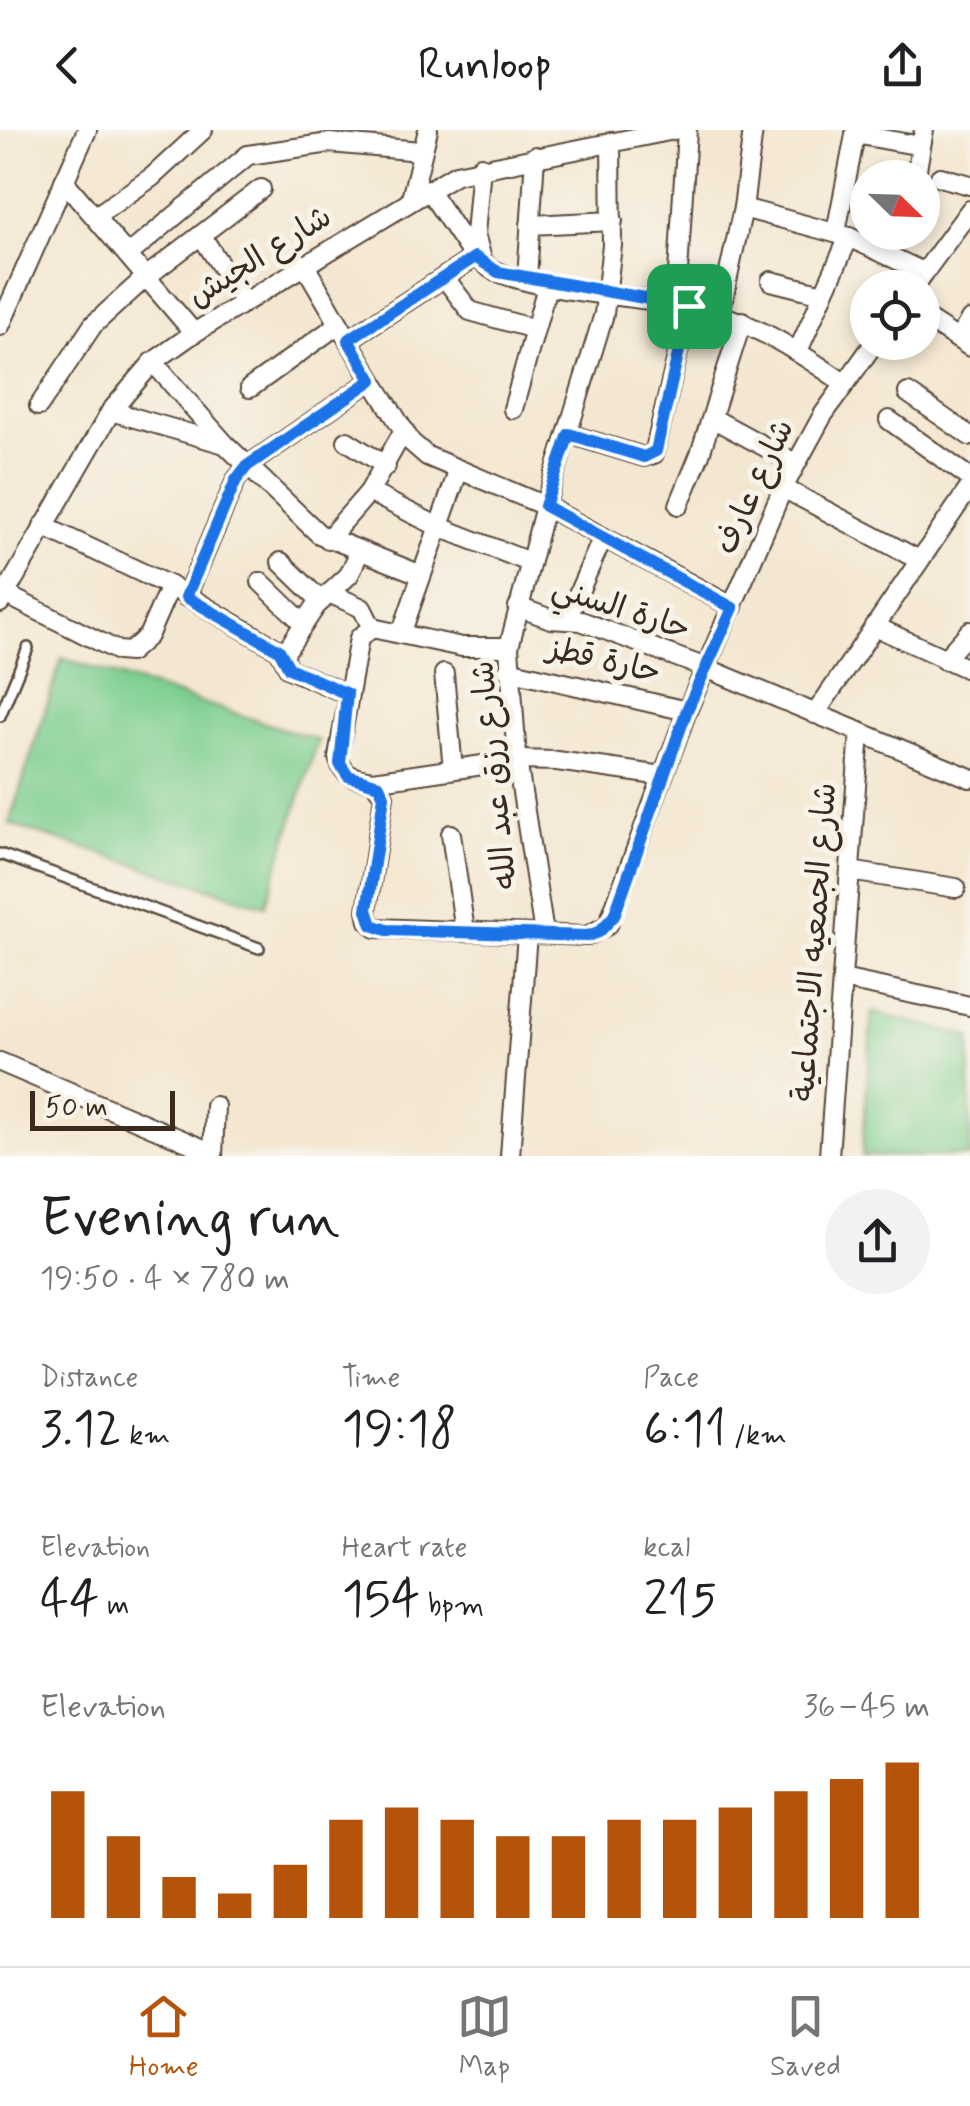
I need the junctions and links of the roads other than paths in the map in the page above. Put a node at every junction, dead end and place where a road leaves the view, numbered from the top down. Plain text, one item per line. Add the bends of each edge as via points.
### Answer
1 (87, 130) edge
2 (202, 130) edge
3 (428, 130) edge
4 (674, 130) edge
5 (687, 130) edge
6 (753, 130) edge
7 (855, 132) edge
8 (636, 134) edge
9 (922, 138) edge
10 (612, 142) junction
11 (420, 151) junction
12 (535, 156) junction
13 (481, 166) junction
14 (940, 177) dead end
15 (64, 181) junction
16 (970, 185) edge
17 (261, 189) dead end
18 (419, 194) junction
19 (743, 208) junction
20 (970, 210) edge
21 (96, 216) junction
22 (613, 221) junction
23 (530, 225) junction
24 (842, 234) junction
25 (202, 235) junction
26 (128, 255) junction
27 (480, 261) junction
28 (304, 264) junction
29 (901, 270) edge
30 (925, 270) edge
31 (146, 277) junction
32 (444, 277) junction
33 (526, 278) junction
34 (771, 282) dead end
35 (548, 283) junction
36 (607, 293) junction
37 (823, 294) junction
38 (244, 302) junction
39 (683, 305) junction
40 (720, 314) junction
41 (970, 320) edge
42 (742, 321) junction
43 (0, 326) edge
44 (940, 328) edge
45 (534, 329) junction
46 (344, 332) junction
47 (194, 333) junction
48 (964, 343) edge
49 (798, 351) junction
50 (862, 360) edge
51 (153, 362) junction
52 (372, 380) junction
53 (844, 384) junction
54 (250, 388) dead end
55 (908, 392) dead end
56 (38, 406) dead end
57 (513, 408) dead end
58 (111, 411) junction
59 (712, 418) junction
60 (890, 420) dead end
61 (404, 430) junction
62 (569, 434) junction
63 (970, 436) edge
64 (346, 441) dead end
65 (226, 444) junction
66 (796, 464) junction
67 (247, 466) junction
68 (386, 466) junction
69 (458, 472) junction
70 (970, 478) edge
71 (970, 487) edge
72 (783, 488) junction
73 (369, 492) junction
74 (678, 505) dead end
75 (545, 506) junction
76 (43, 526) junction
77 (437, 526) junction
78 (603, 537) junction
79 (328, 538) junction
80 (360, 553) junction
81 (918, 560) junction
82 (281, 562) dead end
83 (529, 562) junction
84 (419, 574) junction
85 (261, 582) dead end
86 (170, 586) junction
87 (186, 597) junction
88 (325, 597) junction
89 (3, 598) edge
90 (518, 607) junction
91 (733, 608) junction
92 (567, 620) junction
93 (304, 624) junction
94 (874, 626) junction
95 (372, 628) junction
96 (970, 631) edge
97 (402, 634) junction
98 (28, 648) dead end
99 (509, 648) junction
100 (284, 654) junction
101 (944, 660) junction
102 (706, 668) junction
103 (508, 670) junction
104 (970, 670) edge
105 (444, 674) dead end
106 (347, 694) junction
107 (687, 710) junction
108 (816, 714) junction
109 (0, 716) edge
110 (860, 732) junction
111 (517, 760) junction
112 (453, 770) junction
113 (969, 772) edge
114 (662, 776) junction
115 (374, 781) junction
116 (451, 834) dead end
117 (0, 854) edge
118 (850, 871) junction
119 (956, 888) dead end
120 (466, 932) junction
121 (535, 934) junction
122 (258, 948) dead end
123 (842, 979) junction
124 (970, 1006) edge
125 (0, 1062) edge
126 (215, 1106) dead end
127 (213, 1154) edge
128 (510, 1156) edge
129 (829, 1156) edge

1 - 15 street
2 - 21 street
3 - 11 street
4 - 8 street, شارع الجيش
5 - 39 street
6 - 19 street
7 - 9 street
7 - 24 street
8 - 10 street, شارع الجيش
10 - 12 street, شارع الجيش
10 - 22 street, شارع رزق عبد الله
11 - 18 street
11 - 26 street via 341,143 248,155
12 - 13 street, شارع الجيش
12 - 23 street
13 - 18 street, شارع الجيش
13 - 27 street via 475,234
14 - 16 street
15 - 21 street
15 - 43 street
17 - 25 street
18 - 27 street
18 - 28 street, شارع الجيش
19 - 24 street
19 - 40 street
20 - 30 street
21 - 26 street
22 - 23 street
22 - 36 street, شارع رزق عبد الله
23 - 33 street
24 - 29 street
24 - 37 street
25 - 31 street
25 - 38 street
26 - 31 street
27 - 32 street
27 - 33 street
28 - 38 street, شارع الجيش
28 - 46 street
31 - 47 street
31 - 56 street via 94,325
32 - 45 street via 470,312
32 - 46 street
33 - 35 street
34 - 37 street
35 - 36 street
35 - 45 street
36 - 39 street
36 - 62 street, شارع رزق عبد الله
37 - 49 street
38 - 47 street, شارع الجيش
39 - 40 street
39 - 62 street via 654,454 644,457
40 - 42 street
41 - 48 street
42 - 49 street
42 - 59 street
44 - 48 street
45 - 57 street
46 - 52 street
46 - 54 street
47 - 51 street, شارع الجيش
49 - 53 street
50 - 53 street, شارع عارف
51 - 58 street, شارع الجيش
51 - 65 street
52 - 61 street
52 - 67 street
53 - 66 street, شارع عارف
55 - 63 street
58 - 65 street
58 - 76 street, شارع الجيش
59 - 66 street
59 - 74 street
60 - 70 street
61 - 68 street
61 - 69 street via 427,456
62 - 75 street, شارع رزق عبد الله
64 - 68 street
65 - 67 street
66 - 72 street, شارع عارف
67 - 79 street
67 - 87 street
68 - 73 street
69 - 75 street
69 - 77 street
71 - 81 street
72 - 81 street
72 - 91 street, شارع عارف
73 - 77 street
73 - 79 street
75 - 78 street
75 - 83 street, شارع رزق عبد الله
76 - 86 street
76 - 89 street, شارع الجيش
77 - 83 street
77 - 84 street
78 - 91 street
78 - 92 street
79 - 80 street
80 - 84 street
80 - 88 street via 349,575
81 - 94 street
82 - 88 street
83 - 90 street, شارع رزق عبد الله
84 - 97 street
85 - 93 street
86 - 87 street
86 - 89 street via 148,636 130,652
87 - 100 street
88 - 93 street
88 - 95 street via 362,608
90 - 92 street, حارة السني
90 - 99 street, شارع رزق عبد الله
91 - 102 street, شارع عارف
92 - 102 street, حارة السني
93 - 100 street
94 - 101 street
94 - 108 street
95 - 97 street
95 - 106 street via 358,638
96 - 101 street
97 - 99 street via 462,648
98 - 109 lane
99 - 103 street, شارع رزق عبد الله
100 - 106 street via 289,668
101 - 104 street
102 - 107 street, شارع عارف
102 - 108 street, حارة السني
103 - 107 street, حارة قطز
103 - 111 street, شارع رزق عبد الله
105 - 112 street
106 - 115 street via 340,764 348,776
107 - 114 street, شارع عارف
108 - 110 street, حارة السني
110 - 113 street, حارة السني
110 - 118 street, شارع الجمعيه الاجتماعية
111 - 112 street
111 - 114 street
111 - 121 street, شارع رزق عبد الله
112 - 115 street
114 - 121 street, شارع عارف via 608,925 587,936
115 - 120 street, شارع عارف via 384,796 367,910 372,925
116 - 120 street
117 - 122 lane
118 - 119 street
118 - 123 street, شارع الجمعيه الاجتماعية
120 - 121 street, شارع عارف
121 - 128 street
123 - 124 street
123 - 129 street, شارع الجمعيه الاجتماعية
125 - 127 street
126 - 127 street

